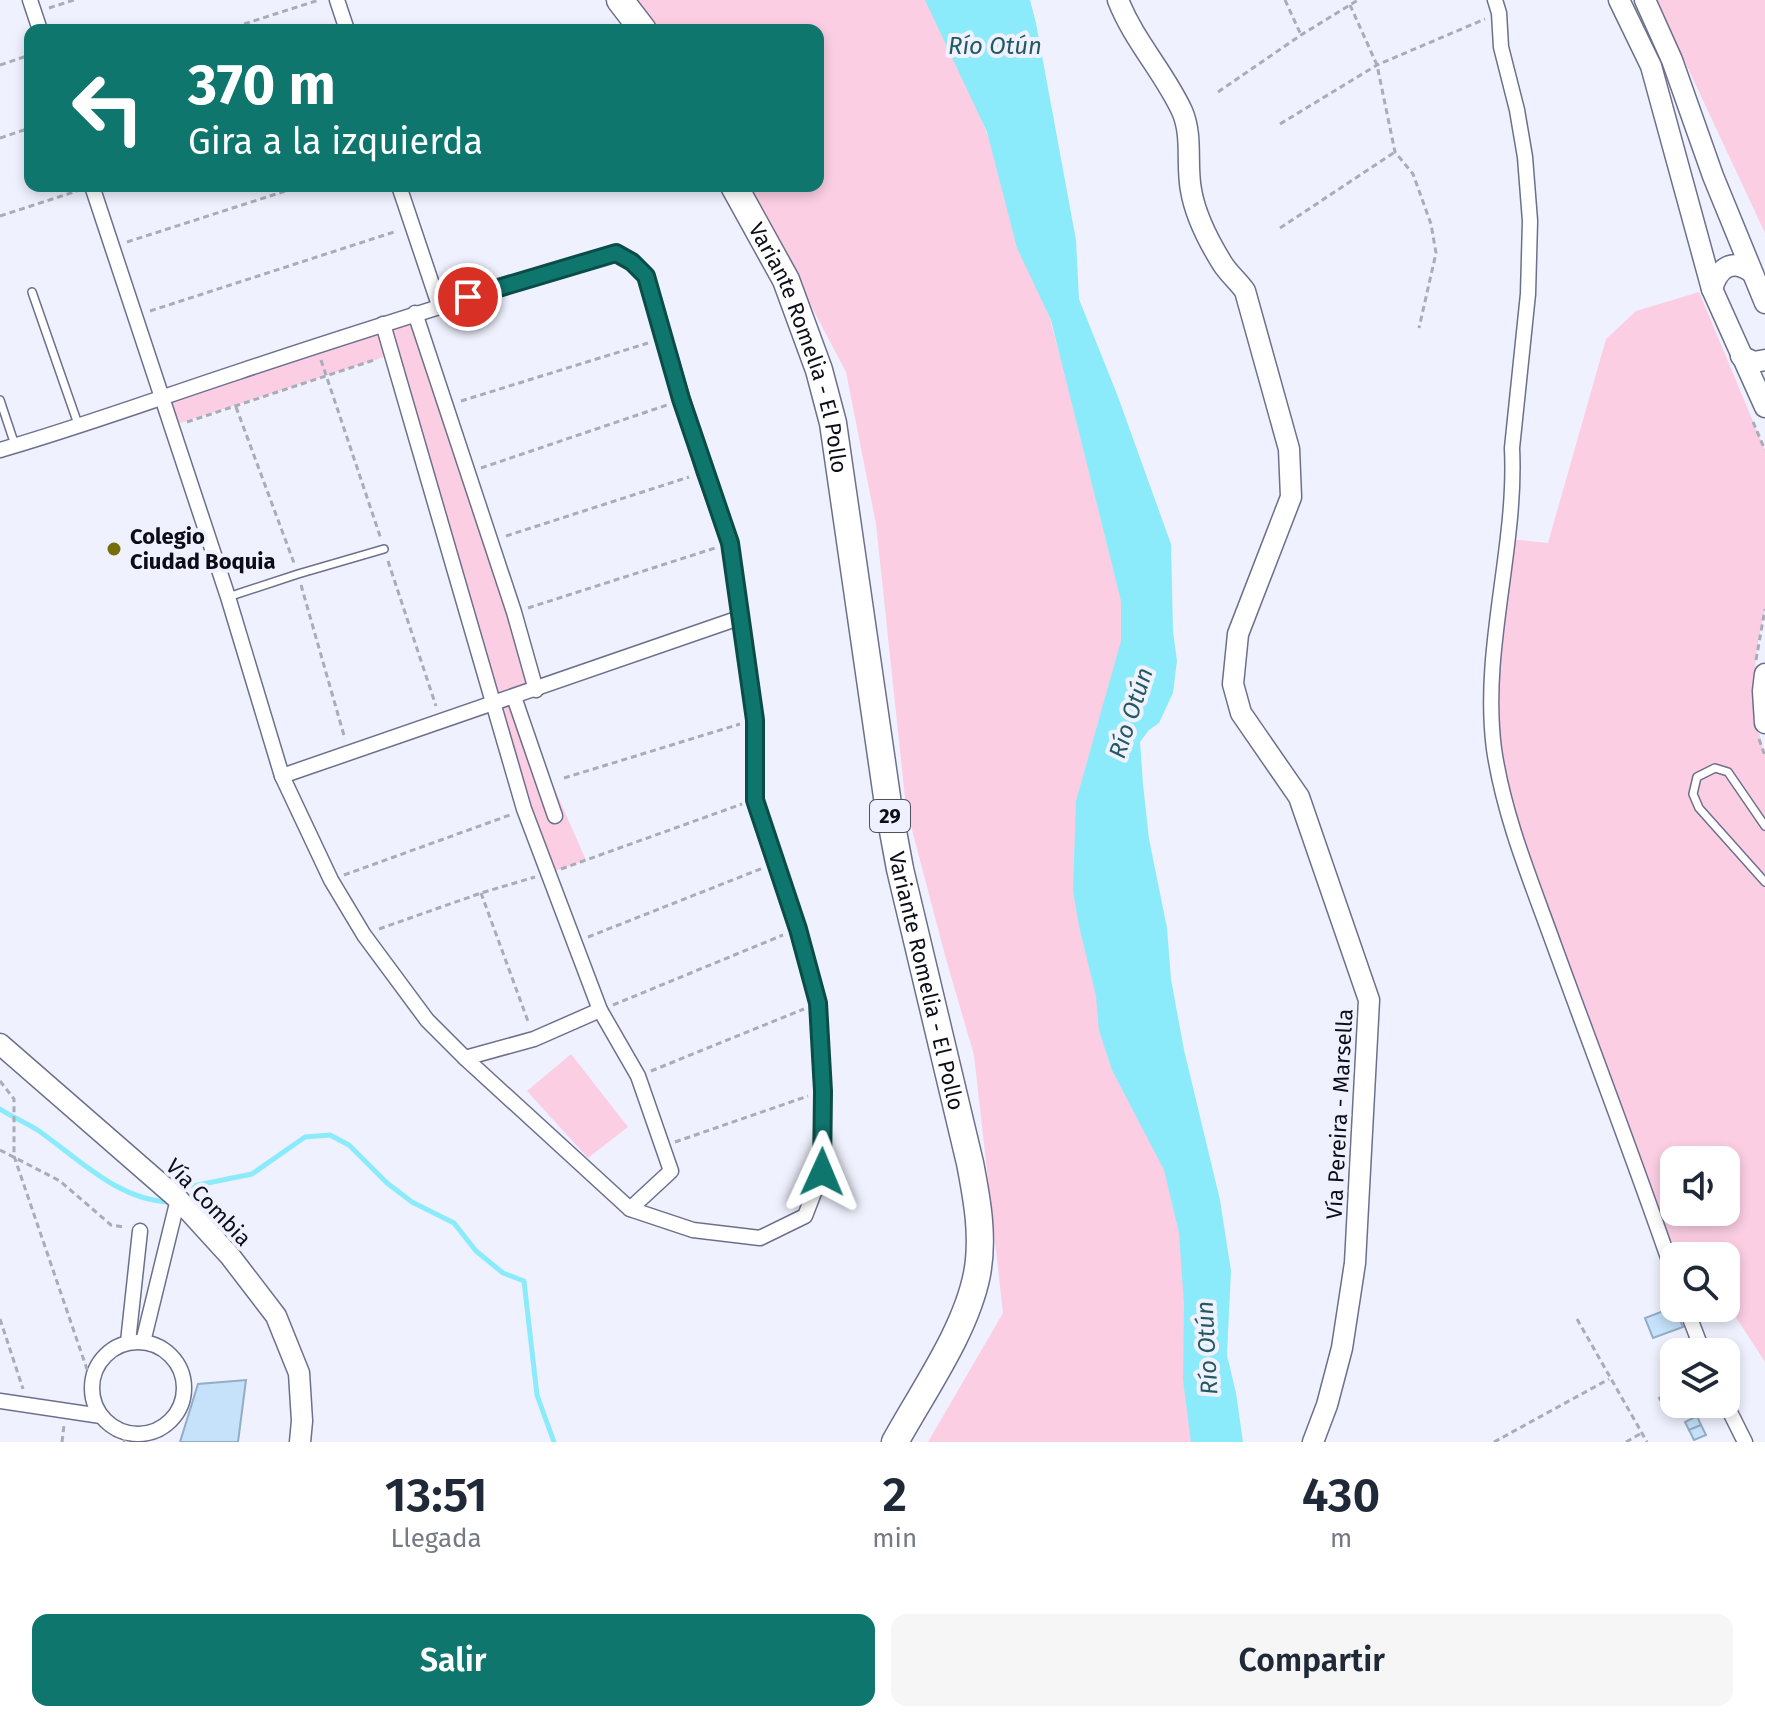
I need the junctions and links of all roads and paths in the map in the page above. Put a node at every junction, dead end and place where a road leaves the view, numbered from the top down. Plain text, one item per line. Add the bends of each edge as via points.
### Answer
1 (74, 0) edge
2 (319, 0) edge
3 (337, 0) edge
4 (620, 0) edge
5 (1118, 0) edge
6 (1285, 0) edge
7 (1358, 0) edge
8 (1619, 0) edge
9 (1645, 0) edge
10 (1350, 5) junction
11 (32, 6) edge
12 (1497, 6) edge
13 (244, 24) edge
14 (345, 24) edge
15 (638, 24) edge
16 (1301, 35) junction
17 (24, 57) edge
18 (0, 65) edge
19 (1377, 65) junction
20 (1218, 92) dead end
21 (1280, 124) dead end
22 (24, 130) edge
23 (0, 138) edge
24 (1395, 152) junction
25 (74, 192) edge
26 (94, 192) edge
27 (282, 192) edge
28 (401, 192) edge
29 (737, 192) edge
30 (0, 216) edge
31 (412, 226) junction
32 (1280, 228) dead end
33 (112, 247) junction
34 (1750, 271) junction
35 (1712, 289) junction
36 (32, 292) dead end
37 (1765, 303) edge
38 (439, 305) junction
39 (415, 313) junction
40 (135, 316) junction
41 (383, 324) junction
42 (1419, 328) dead end
43 (664, 338) junction
44 (317, 346) junction
45 (393, 353) junction
46 (1741, 356) junction
47 (1765, 360) edge
48 (327, 376) junction
49 (162, 397) junction
50 (681, 399) junction
51 (0, 400) edge
52 (445, 405) junction
53 (1765, 407) edge
54 (78, 424) junction
55 (171, 426) junction
56 (15, 445) junction
57 (0, 450) edge
58 (467, 472) junction
59 (704, 472) junction
60 (490, 541) junction
61 (730, 543) junction
62 (384, 549) junction
63 (228, 597) junction
64 (514, 612) junction
65 (739, 618) junction
66 (1765, 674) edge
67 (536, 690) junction
68 (514, 697) junction
69 (494, 704) junction
70 (755, 720) junction
71 (441, 721) junction
72 (1765, 723) edge
73 (282, 776) junction
74 (564, 778) dead end
75 (755, 800) junction
76 (524, 809) junction
77 (555, 816) dead end
78 (1765, 826) edge
79 (774, 863) junction
80 (549, 873) junction
81 (331, 880) junction
82 (1765, 882) edge
83 (481, 893) junction
84 (798, 929) junction
85 (364, 935) junction
86 (575, 942) junction
87 (818, 1003) junction
88 (600, 1010) junction
89 (534, 1039) junction
90 (0, 1044) edge
91 (465, 1058) junction
92 (638, 1076) junction
93 (0, 1081) edge
94 (823, 1091) junction
95 (663, 1146) junction
96 (0, 1150) edge
97 (14, 1156) junction
98 (178, 1199) junction
99 (630, 1209) junction
100 (140, 1231) joint
101 (1662, 1242) edge
102 (0, 1319) edge
103 (1577, 1319) dead end
104 (135, 1342) junction
105 (1609, 1379) junction
106 (92, 1384) junction
107 (0, 1401) edge
108 (27, 1404) junction
109 (101, 1416) junction
110 (1733, 1418) edge
111 (1641, 1434) junction
112 (125, 1438) edge
113 (300, 1442) edge
114 (895, 1442) edge
115 (1313, 1442) edge
116 (1494, 1442) edge
117 (1626, 1442) edge
118 (1647, 1442) edge
119 (1745, 1442) edge

1 - 11 path
2 - 13 path
3 - 14 street
4 - 15 highway
5 - 115 street, Vía Pereira - Marsella via 1181,111 1194,205 1223,266 1245,291 1289,449 1291,497 1238,634 1233,684 1241,713 1299,797 1369,1000 1355,1263 1342,1348
6 - 16 path
7 - 10 path
8 - 35 street via 1651,66
9 - 34 street
10 - 16 path
10 - 19 path
12 - 19 path
12 - 101 street via 1525,157 1530,250 1509,539 1495,650 1494,748 1513,832
16 - 20 path
17 - 18 path
19 - 21 path
19 - 24 path
22 - 23 path
24 - 32 path
24 - 42 path via 1413,174 1436,253
25 - 30 path
26 - 33 street
27 - 33 path
28 - 31 street
29 - 114 highway, Variante Romelia - El Pollo / 29 via 786,280 833,423 897,856 978,1205 980,1243 969,1303
31 - 38 street
31 - 40 path
33 - 40 street
34 - 35 street via 1727,266
34 - 37 street
35 - 46 street
36 - 54 lane
38 - 39 street
38 - 43 street via 616,253 646,276
39 - 41 street
39 - 52 street
40 - 49 street
41 - 44 street
41 - 45 street
43 - 50 street
43 - 52 path
44 - 48 path
44 - 49 street
45 - 48 path
45 - 69 street
46 - 47 street
46 - 53 street
48 - 55 path
48 - 62 path
49 - 54 street
49 - 55 street
50 - 58 path
50 - 59 street
51 - 56 lane
52 - 58 street
54 - 56 street
55 - 63 street
56 - 57 street
58 - 60 street
59 - 60 path
59 - 61 street
60 - 64 street
61 - 64 path
61 - 65 street
62 - 63 lane
62 - 71 path
63 - 73 street
64 - 67 street
65 - 67 street
65 - 70 street
66 - 72 street
67 - 68 street
68 - 69 street
68 - 77 street
69 - 71 street
69 - 76 street
70 - 74 path
70 - 75 street
71 - 73 street
73 - 81 street
75 - 79 street
75 - 80 path
76 - 80 street
76 - 81 path
78 - 82 lane via 1728,772 1715,768 1697,777 1693,794 1699,808
79 - 84 street
79 - 86 path
80 - 83 path
80 - 86 street
81 - 85 street
83 - 85 path
83 - 89 path
84 - 87 street
84 - 88 path
85 - 91 street via 427,1020
86 - 88 street
87 - 92 path
87 - 94 street
88 - 89 street
88 - 92 street
89 - 91 street
90 - 98 street, Vía Combia
91 - 99 street
92 - 95 street
93 - 97 path via 14,1099
94 - 95 path
94 - 99 street via 822,1172 805,1216 760,1238 693,1230
95 - 99 street via 671,1171
96 - 97 path
97 - 100 path via 60,1181 111,1225
97 - 106 path
98 - 104 street
98 - 113 street, Vía Combia via 276,1316 299,1373
100 - 104 street
102 - 108 path
103 - 105 path
104 - 106 street via 103,1357
104 - 112 street via 170,1353 184,1380 184,1396 169,1422
105 - 111 path
105 - 116 path
106 - 109 street
107 - 108 street
108 - 109 street
109 - 112 street
110 - 119 street
111 - 117 path
111 - 118 path

